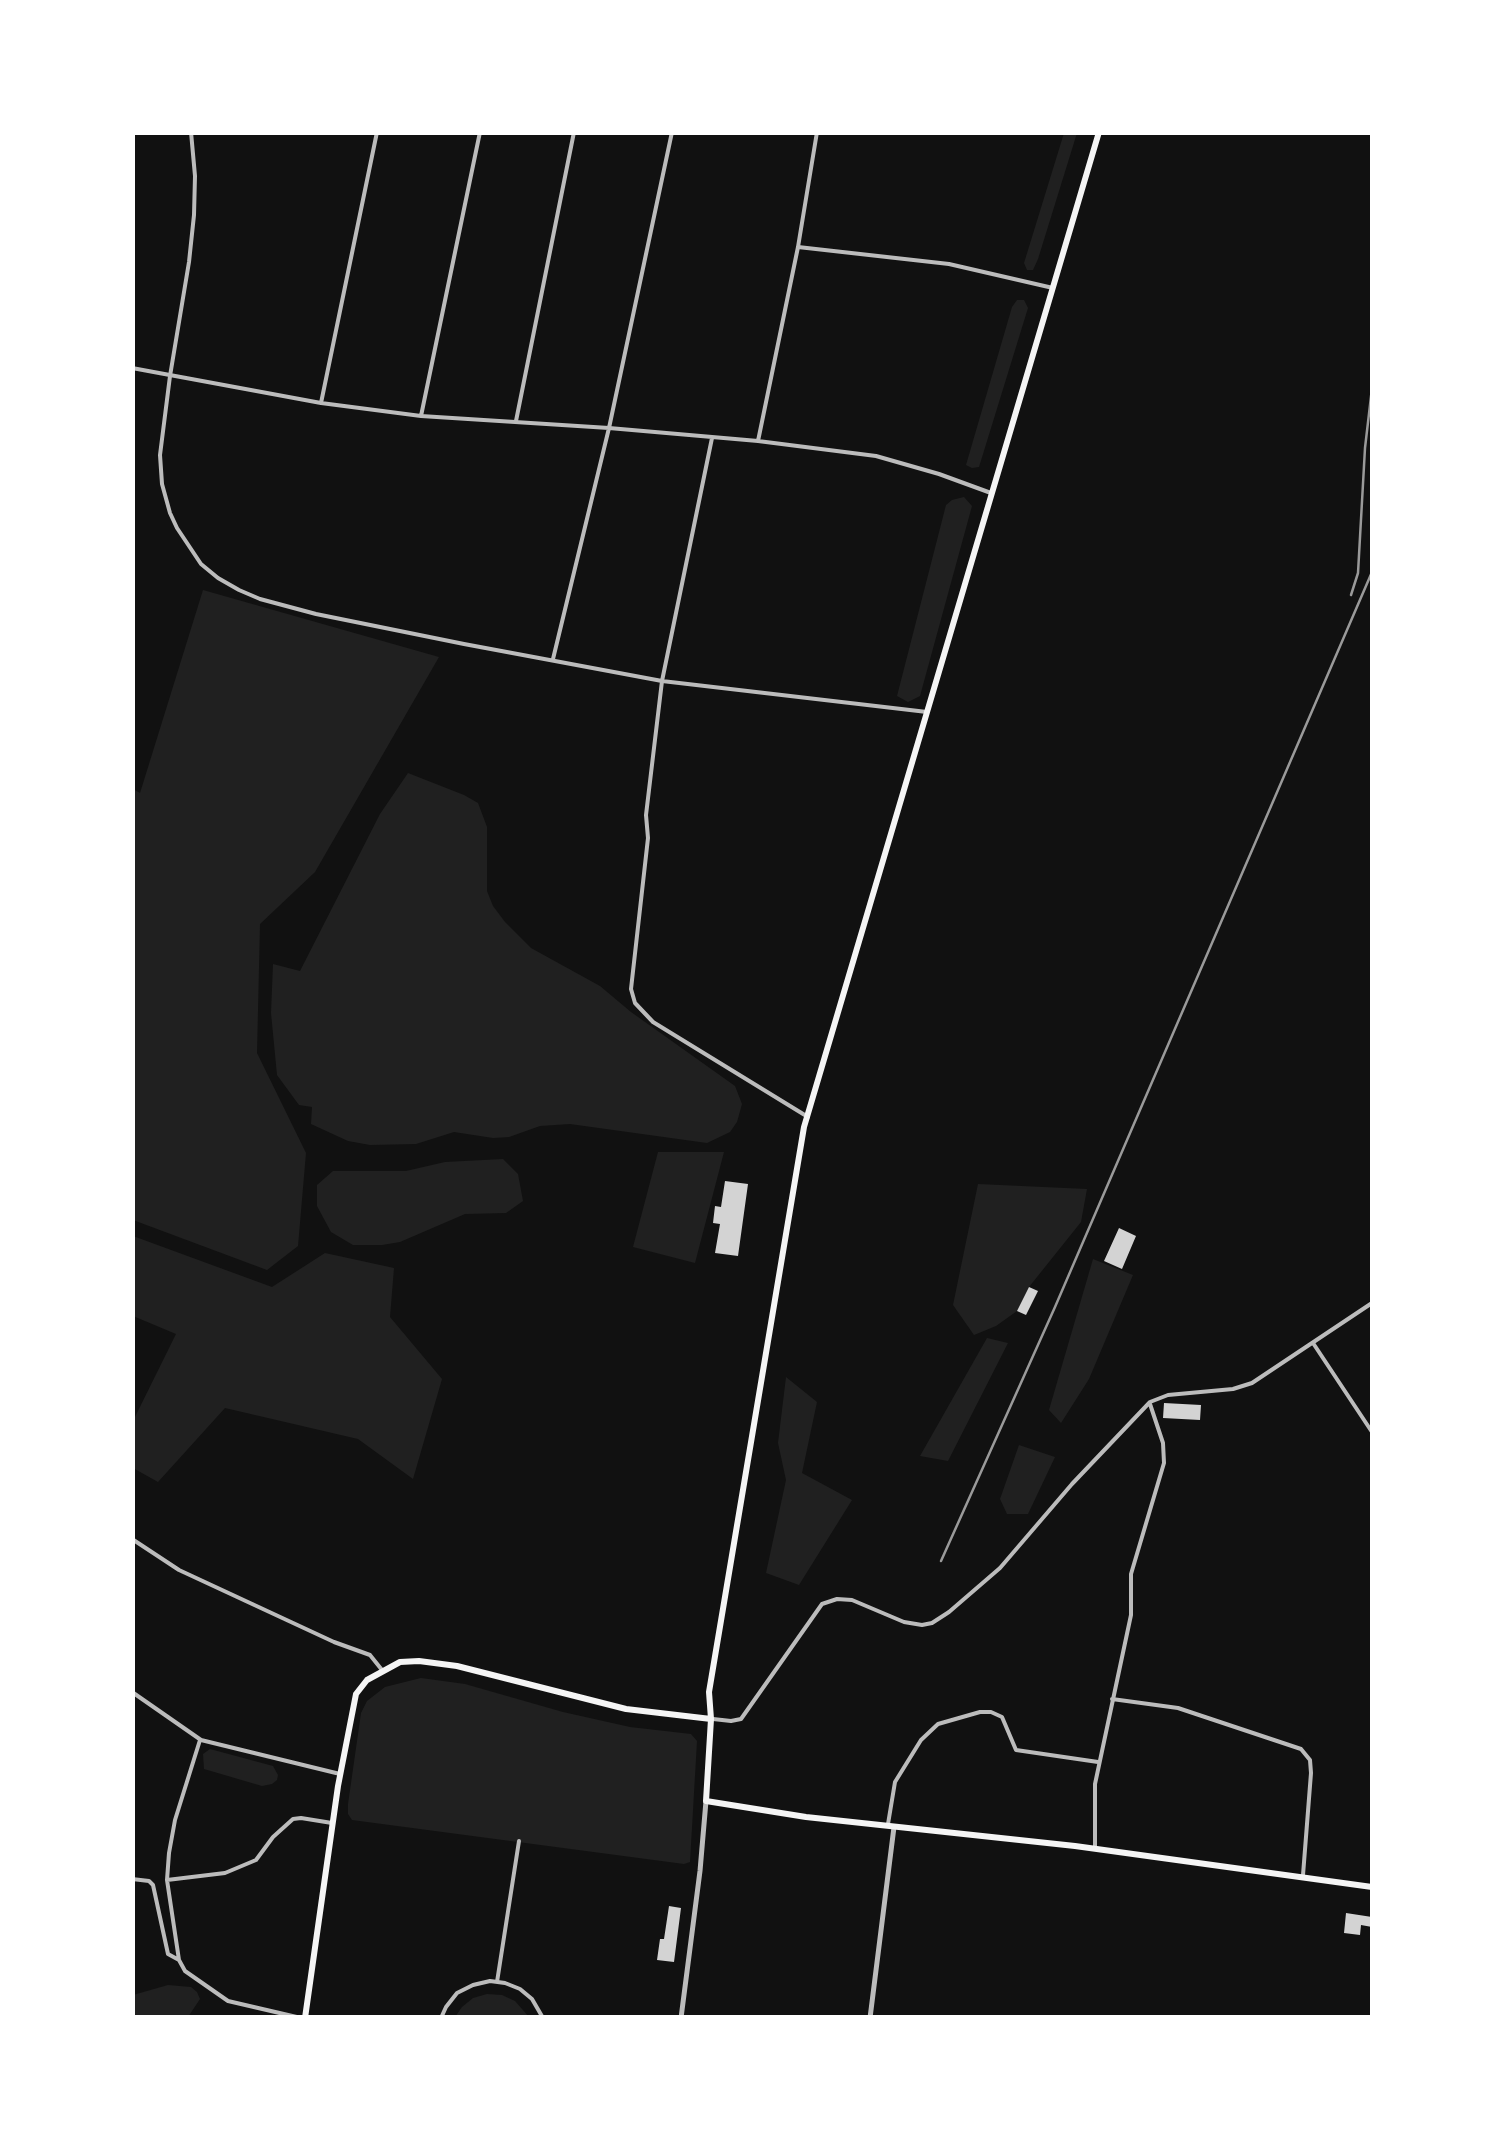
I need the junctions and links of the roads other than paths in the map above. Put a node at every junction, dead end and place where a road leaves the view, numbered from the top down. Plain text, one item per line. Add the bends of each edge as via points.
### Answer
1 (191, 132) edge
2 (377, 132) edge
3 (480, 132) edge
4 (574, 132) edge
5 (672, 132) edge
6 (817, 132) edge
7 (1099, 132) edge
8 (798, 247) junction
9 (1053, 288) junction
10 (132, 368) edge
11 (170, 376) junction
12 (321, 403) junction
13 (421, 416) junction
14 (516, 421) junction
15 (609, 428) junction
16 (712, 438) junction
17 (758, 441) junction
18 (992, 493) junction
19 (553, 660) junction
20 (662, 681) junction
21 (927, 712) junction
22 (808, 1117) junction
23 (1372, 1303) edge
24 (1312, 1344) junction
25 (1150, 1402) junction
26 (1372, 1432) edge
27 (132, 1539) edge
28 (382, 1670) junction
29 (132, 1692) edge
30 (1112, 1699) junction
31 (711, 1719) junction
32 (200, 1740) junction
33 (1098, 1762) junction
34 (340, 1774) junction
35 (706, 1801) junction
36 (332, 1823) junction
37 (891, 1825) junction
38 (519, 1841) dead end
39 (1095, 1848) junction
40 (1303, 1876) junction
41 (132, 1879) edge
42 (168, 1880) junction
43 (1372, 1887) edge
44 (179, 1960) junction
45 (497, 1982) junction
46 (303, 2018) edge
47 (441, 2018) edge
48 (543, 2018) edge
49 (681, 2018) edge
50 (870, 2018) edge

1 - 11 street via 190,262
2 - 12 street
3 - 13 street
4 - 14 street
5 - 15 street
6 - 8 street
7 - 9 main road
8 - 9 street via 949,264
8 - 17 street
9 - 18 main road
10 - 11 street
11 - 12 street
11 - 19 street via 162,484 188,548 218,578 260,599 316,614
12 - 13 street
13 - 14 street
14 - 15 street
15 - 16 street
15 - 19 street
16 - 17 street
16 - 20 street
17 - 18 street via 876,456
18 - 21 main road
19 - 20 street
20 - 21 street
20 - 22 street via 631,988 635,1003 653,1022
21 - 22 main road
22 - 31 main road via 710,1692
23 - 24 street
24 - 25 street via 1242,1387
24 - 26 street
25 - 30 street via 1164,1464 1132,1574 1131,1615
25 - 31 street via 1000,1568 949,1612 922,1625 852,1600 822,1604 742,1719
27 - 28 street via 179,1570 370,1655
28 - 31 main road via 400,1662 457,1666 626,1709
28 - 34 main road via 356,1694
29 - 32 street
30 - 33 street
30 - 40 street via 1178,1708 1301,1749 1311,1773
31 - 35 main road
32 - 34 street
32 - 42 street via 175,1820
33 - 37 street via 1016,1750 1002,1717 991,1712 938,1724 895,1782
33 - 39 street
34 - 36 main road
35 - 37 main road
35 - 49 street
36 - 42 street via 293,1819 256,1860 226,1873
36 - 46 main road
37 - 39 main road
37 - 50 street
38 - 45 street
39 - 40 main road
40 - 43 main road
41 - 44 street via 153,1884 168,1954
42 - 44 street
44 - 46 street via 228,2001
45 - 47 street via 458,1993
45 - 48 street via 532,1998

